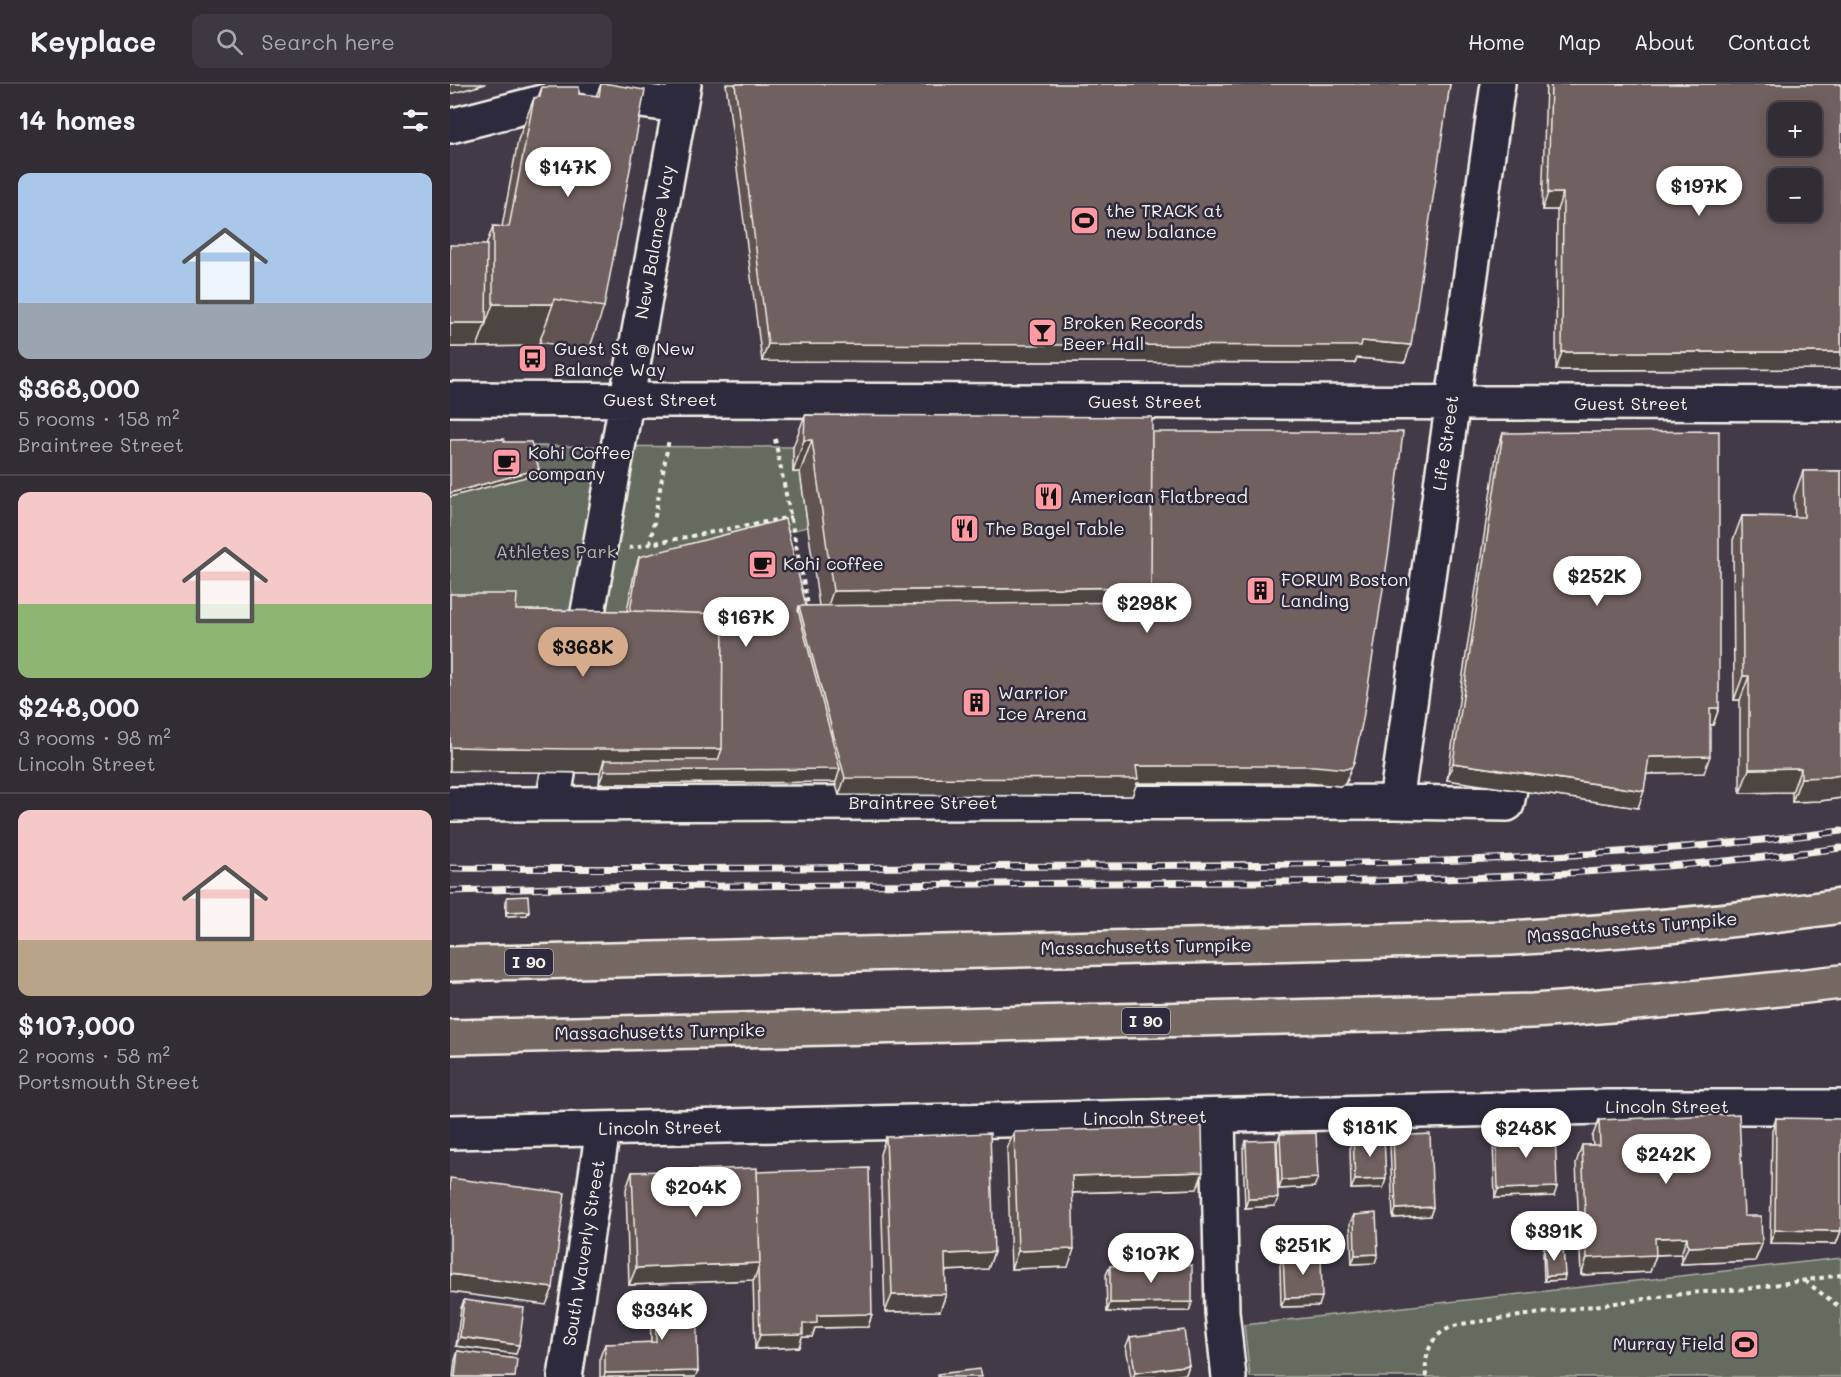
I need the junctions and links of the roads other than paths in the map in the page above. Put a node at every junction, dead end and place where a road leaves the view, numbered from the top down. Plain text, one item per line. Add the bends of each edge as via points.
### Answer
1 (1498, 84) edge
2 (682, 95) edge
3 (450, 126) edge
4 (450, 399) edge
5 (627, 400) junction
6 (1452, 404) junction
7 (1841, 404) edge
8 (584, 634) edge
9 (1510, 789) edge
10 (1396, 802) junction
11 (450, 804) edge
12 (1841, 906) edge
13 (450, 964) edge
14 (1841, 982) edge
15 (450, 1036) edge
16 (1841, 1107) edge
17 (1218, 1116) junction
18 (603, 1129) junction
19 (450, 1132) edge
20 (565, 1377) edge
21 (1229, 1377) edge

1 - 6 street, Life Street
2 - 3 street via 577,93
2 - 5 street, New Balance Way
4 - 5 street, Guest Street
5 - 6 street, Guest Street
5 - 8 street, New Balance Way
6 - 7 street, Guest Street
6 - 10 street, Life Street
9 - 10 street, Braintree Street via 1507,804
10 - 11 street, Braintree Street via 556,788
12 - 13 highway, Massachusetts Turnpike / I 90 via 1612,932 1510,938
14 - 15 highway, Massachusetts Turnpike / I 90 via 1650,1003 1533,1011
16 - 17 street, Lincoln Street via 1607,1107
17 - 18 street, Lincoln Street
17 - 21 street via 1222,1312
18 - 19 street, Lincoln Street
18 - 20 street, South Waverly Street

